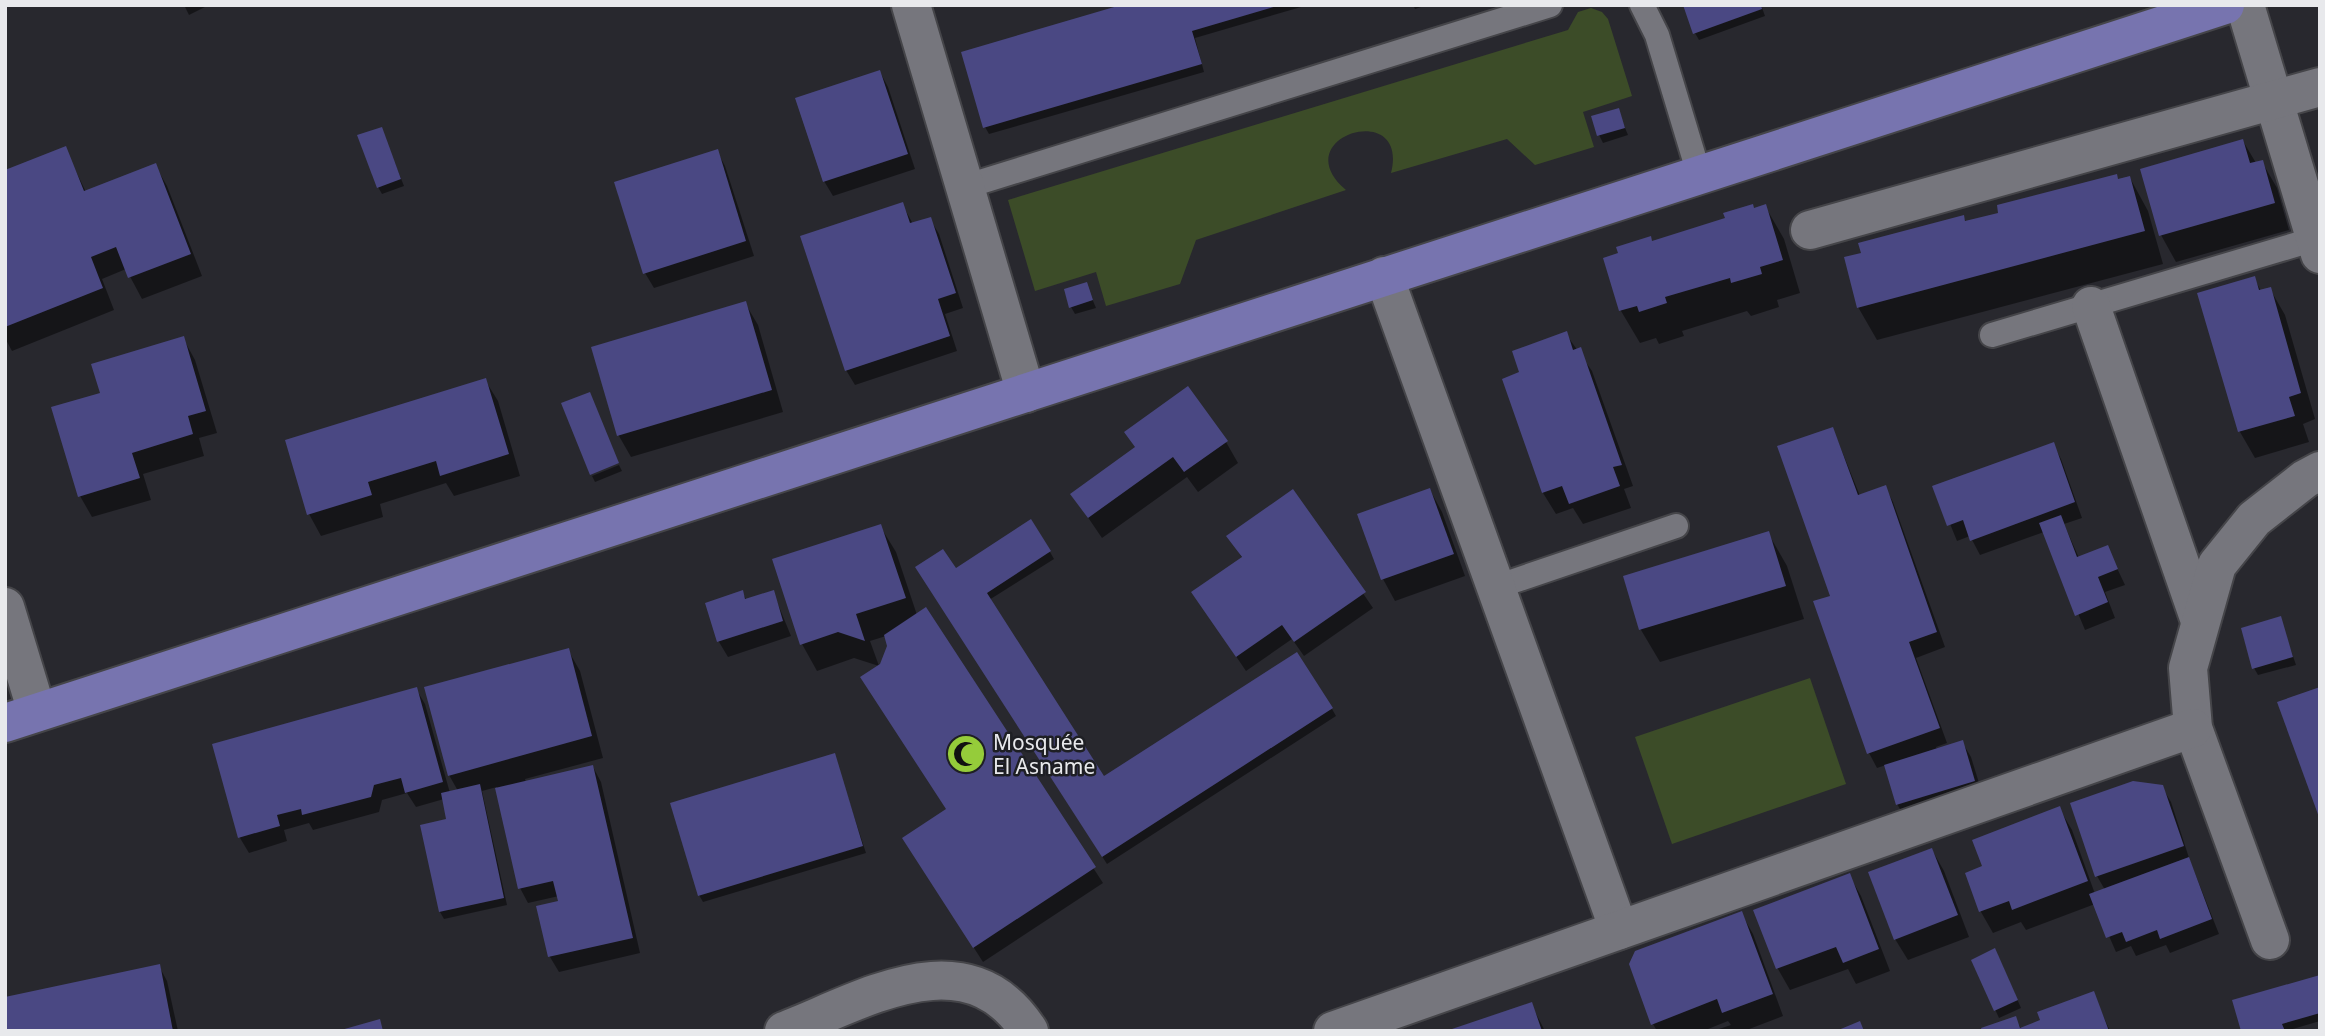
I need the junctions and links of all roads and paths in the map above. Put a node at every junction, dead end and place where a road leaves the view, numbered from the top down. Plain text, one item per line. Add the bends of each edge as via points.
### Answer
1 (1550, 5) edge
2 (1642, 5) edge
3 (2225, 5) edge
4 (2245, 5) edge
5 (915, 6) edge
6 (2320, 87) edge
7 (2273, 100) junction
8 (1699, 174) junction
9 (964, 187) junction
10 (1810, 230) dead end
11 (2317, 247) edge
12 (1384, 276) junction
13 (2091, 306) junction
14 (1992, 335) dead end
15 (1026, 393) junction
16 (2315, 481) edge
17 (1676, 526) dead end
18 (1496, 587) junction
19 (5, 607) edge
20 (2200, 621) junction
21 (21, 718) edge
22 (2193, 728) junction
23 (1619, 930) junction
24 (2270, 940) dead end
25 (784, 1031) edge
26 (1029, 1031) edge
27 (1334, 1031) edge

1 - 9 lane
2 - 8 lane via 1657,35
3 - 8 main road
4 - 7 street
5 - 9 street
6 - 7 street
7 - 10 street
7 - 11 street
8 - 12 main road
9 - 15 street
11 - 13 lane
12 - 15 main road
12 - 18 street
13 - 14 lane
13 - 20 street
15 - 21 main road
16 - 20 street via 2254,519 2217,565
17 - 18 lane
18 - 23 street
19 - 21 street
20 - 22 street via 2188,668
22 - 23 street
22 - 24 street
23 - 27 street
25 - 26 street via 916,981 956,979 991,992

